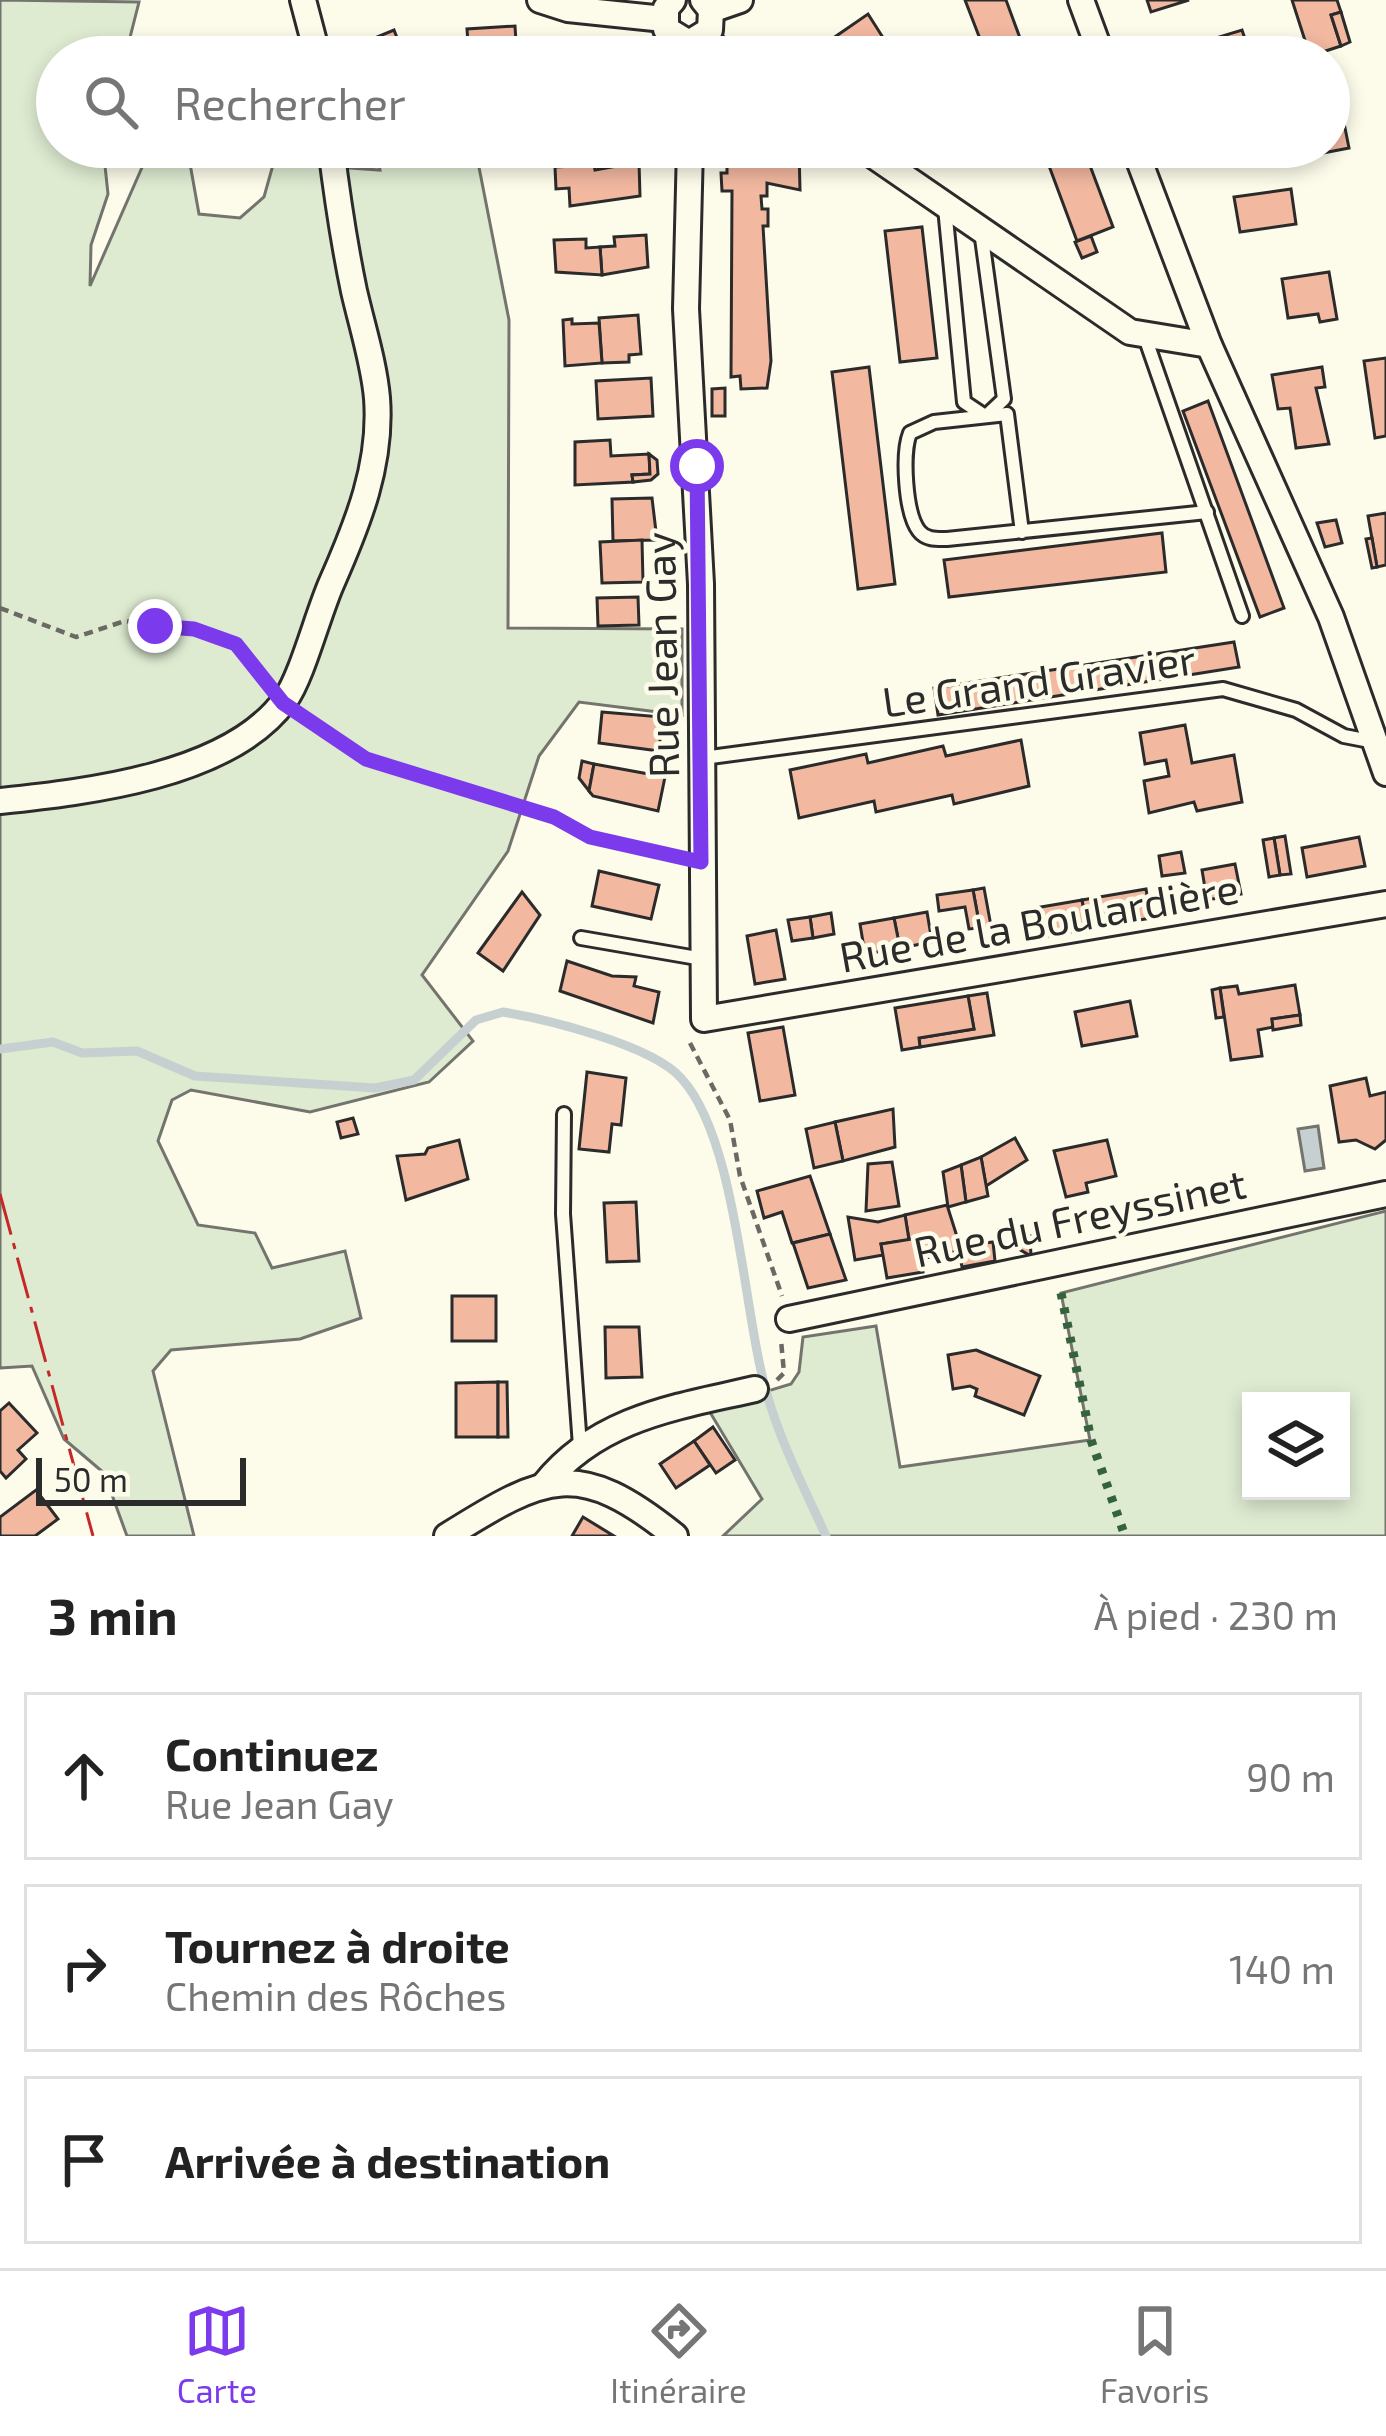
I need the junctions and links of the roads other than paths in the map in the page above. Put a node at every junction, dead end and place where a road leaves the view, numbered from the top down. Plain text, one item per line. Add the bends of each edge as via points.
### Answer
1 (303, 0) edge
2 (541, 0) edge
3 (740, 0) edge
4 (1082, 0) edge
5 (707, 5) edge
6 (669, 10) edge
7 (312, 36) edge
8 (704, 36) edge
9 (1095, 36) edge
10 (334, 168) edge
11 (689, 168) edge
12 (892, 168) edge
13 (1142, 168) edge
14 (944, 204) junction
15 (981, 230) junction
16 (1145, 337) junction
17 (1209, 345) junction
18 (986, 416) junction
19 (1207, 512) junction
20 (1022, 532) junction
21 (1242, 616) dead end
22 (1375, 742) junction
23 (704, 758) junction
24 (1386, 773) edge
25 (0, 801) edge
26 (1386, 904) edge
27 (580, 938) dead end
28 (704, 959) junction
29 (704, 1019) joint
30 (564, 1114) dead end
31 (1386, 1194) edge
32 (789, 1319) road end
33 (766, 1384) road end
34 (580, 1446) junction
35 (544, 1484) junction
36 (447, 1536) edge
37 (674, 1536) edge

1 - 7 street
2 - 6 street via 568,9
3 - 5 street
4 - 9 street
5 - 8 street
10 - 25 street via 377,394 377,435 352,536 283,703 209,760
11 - 23 street, Rue Jean Gay via 686,310
12 - 14 street
13 - 17 street
14 - 15 street
14 - 18 lane via 964,403
15 - 16 street
15 - 18 lane via 1004,399
16 - 17 street
16 - 19 lane
17 - 22 street via 1331,617
18 - 20 lane via 1007,414
18 - 20 lane via 910,433 915,521 936,539
19 - 20 lane
19 - 21 lane
22 - 23 lane, Le Grand Gravier via 1223,689
22 - 24 street
23 - 28 street, Rue Jean Gay
26 - 29 street, Rue de la Boulardière
27 - 28 lane
28 - 29 street, Rue Jean Gay
30 - 34 lane via 562,1214
31 - 32 street, Rue du Freyssinet
33 - 34 street via 613,1428
34 - 35 street
35 - 36 street
35 - 37 street via 587,1482 621,1496

